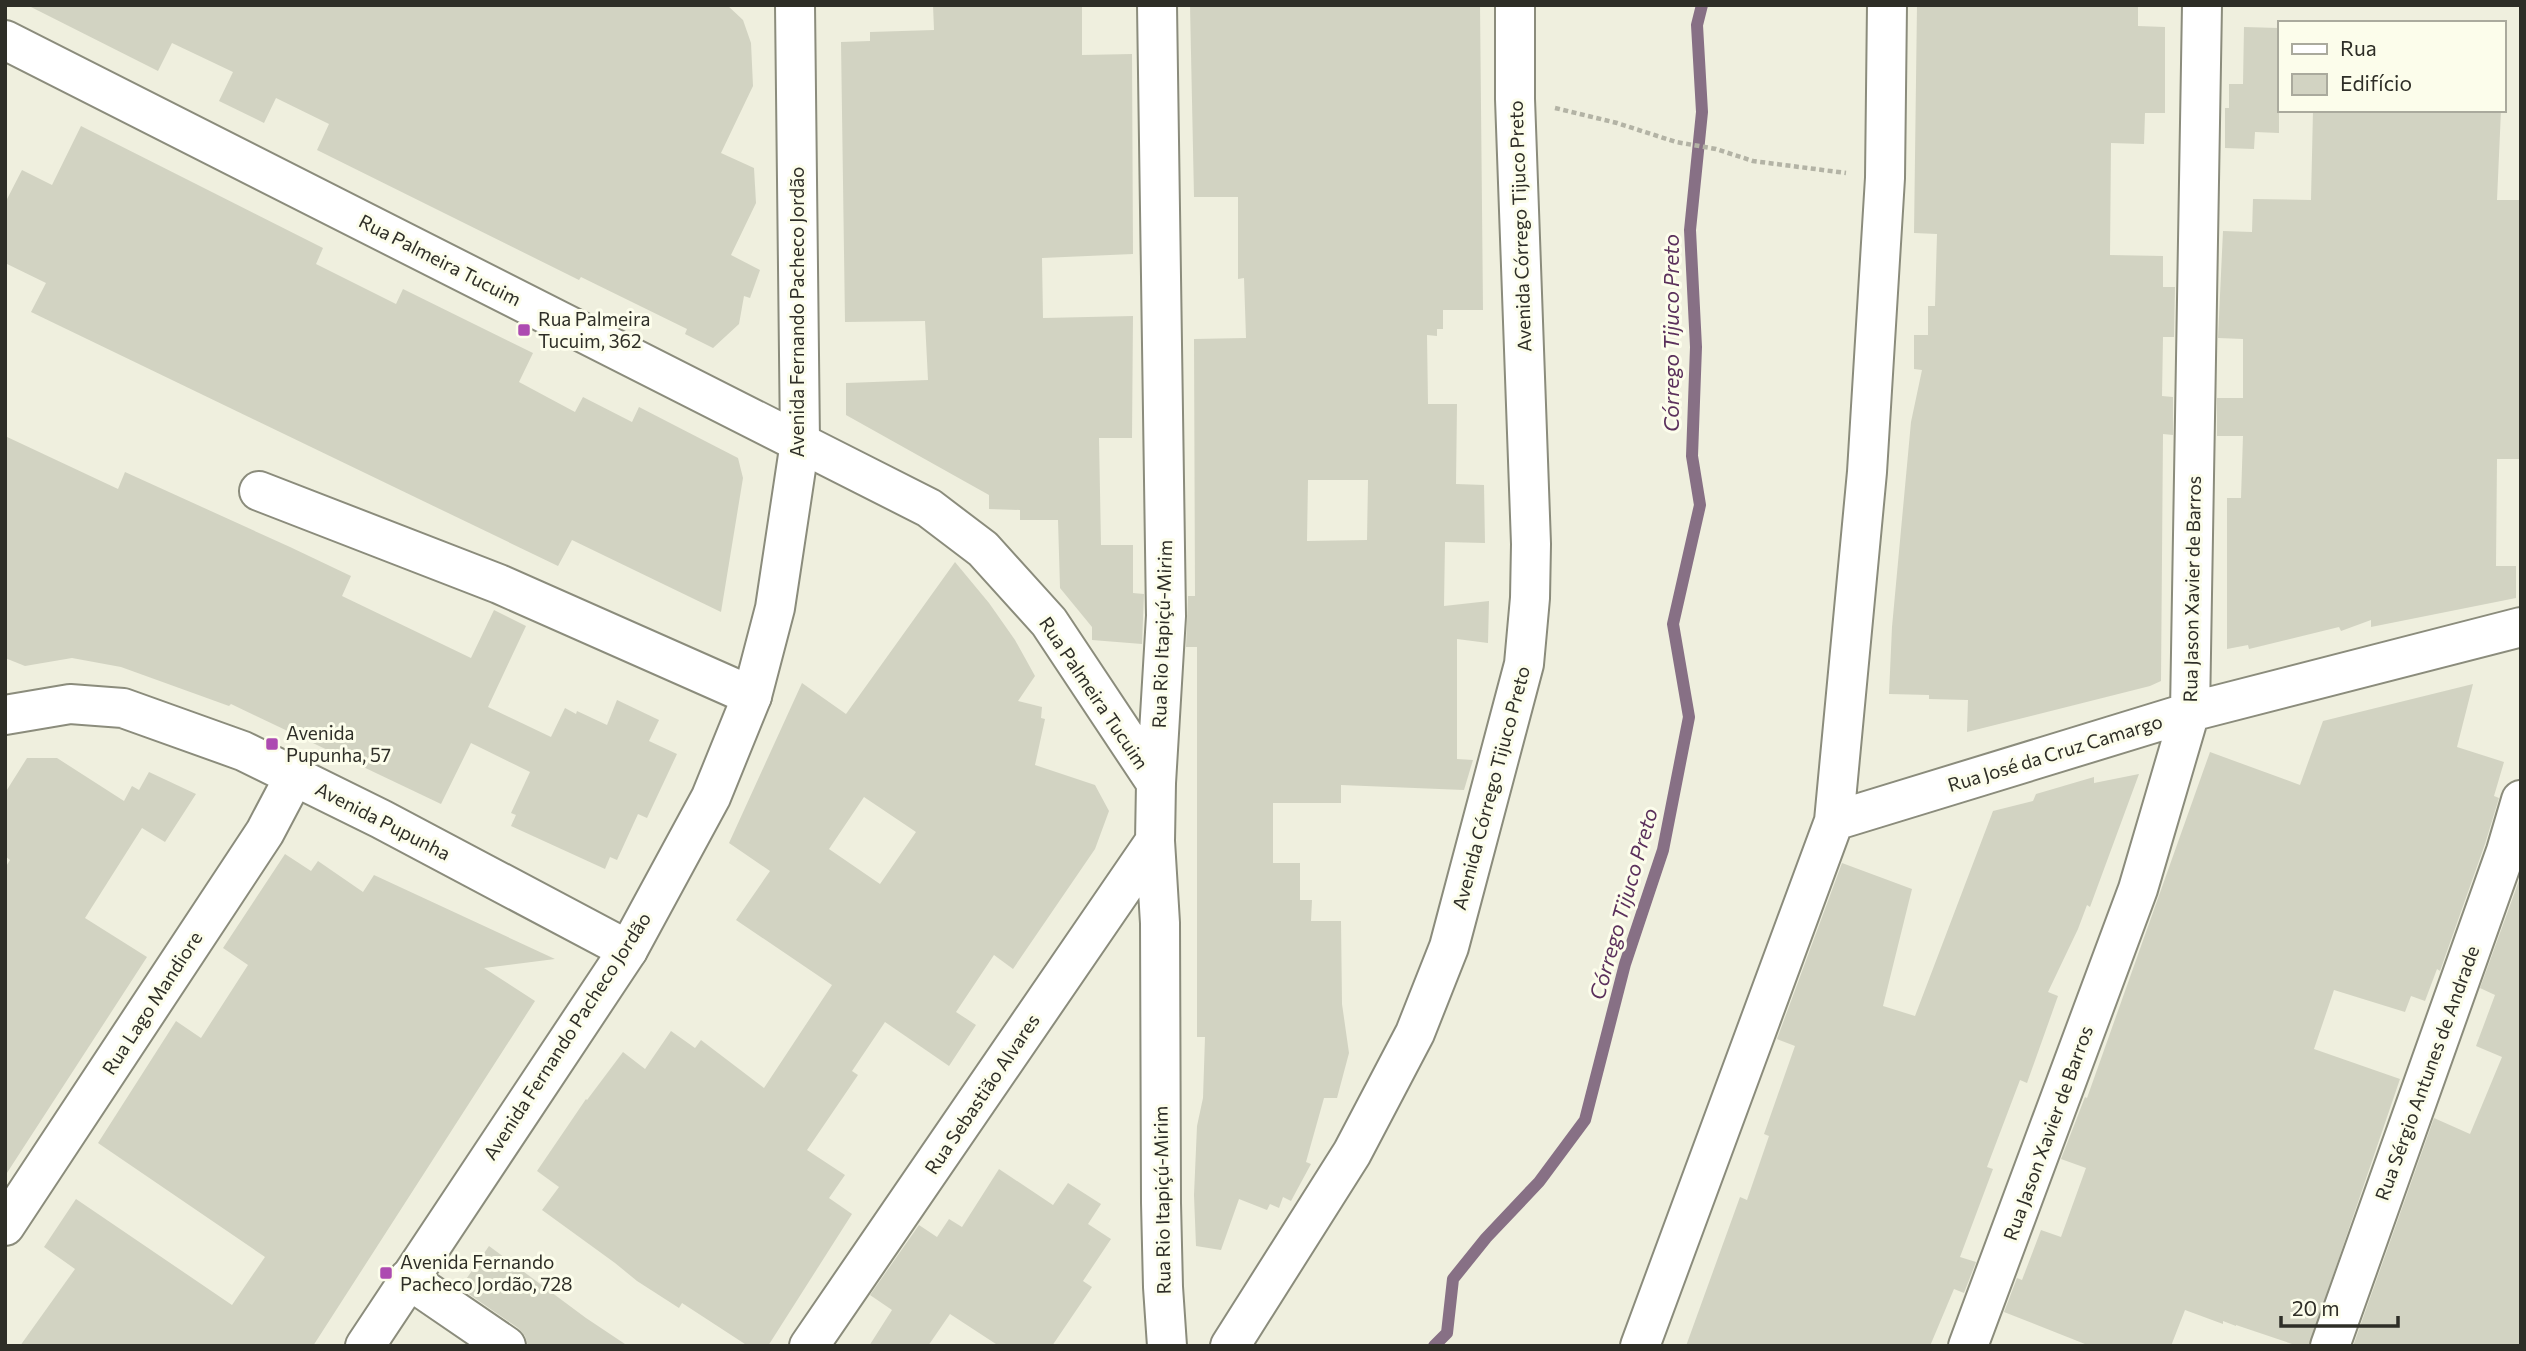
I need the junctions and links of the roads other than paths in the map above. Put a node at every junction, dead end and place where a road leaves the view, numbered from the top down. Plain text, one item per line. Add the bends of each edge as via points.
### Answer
1 (795, 5) edge
2 (1157, 5) edge
3 (1515, 5) edge
4 (1887, 5) edge
5 (2202, 5) edge
6 (5, 40) edge
7 (800, 442) junction
8 (259, 491) dead end
9 (2521, 627) edge
10 (752, 696) junction
11 (2190, 712) junction
12 (5, 715) edge
13 (293, 777) junction
14 (1156, 783) junction
15 (2521, 800) edge
16 (1834, 821) junction
17 (1155, 841) junction
18 (628, 950) junction
19 (5, 1226) edge
20 (408, 1279) junction
21 (365, 1346) edge
22 (506, 1346) edge
23 (809, 1346) edge
24 (1167, 1346) edge
25 (1230, 1346) edge
26 (1640, 1346) edge
27 (1968, 1346) edge
28 (2330, 1346) edge

1 - 7 street, Avenida Fernando Pacheco Jordão
2 - 14 street, Rua Rio Itapiçú-Mirim via 1166,616
3 - 25 street, Avenida Córrego Tijuco Preto via 1531,544 1524,664 1450,947 1415,1033 1352,1153
4 - 16 street via 1885,178 1867,472
5 - 11 street, Rua Jason Xavier de Barros
6 - 7 street, Rua Palmeira Tucuim
7 - 10 street, Avenida Fernando Pacheco Jordão via 775,608
7 - 14 street, Rua Palmeira Tucuim via 929,508 982,549 1049,622
8 - 10 street via 499,584
9 - 11 street, Rua José da Cruz Camargo
10 - 18 street, Avenida Fernando Pacheco Jordão via 711,797
11 - 16 street, Rua José da Cruz Camargo
11 - 27 street, Rua Jason Xavier de Barros via 2138,889
12 - 13 street, Avenida Pupunha via 70,704 123,708 243,751
13 - 18 street, Avenida Pupunha via 382,819
13 - 19 street, Rua Lago Mandiore via 265,832
14 - 17 street, Rua Rio Itapiçú-Mirim
15 - 28 street, Rua Sérgio Antunes de Andrade
16 - 26 street
17 - 23 street, Rua Sebastião Alvares
17 - 24 street, Rua Rio Itapiçú-Mirim
18 - 20 street, Avenida Fernando Pacheco Jordão
20 - 21 street, Avenida Fernando Pacheco Jordão
20 - 22 street

